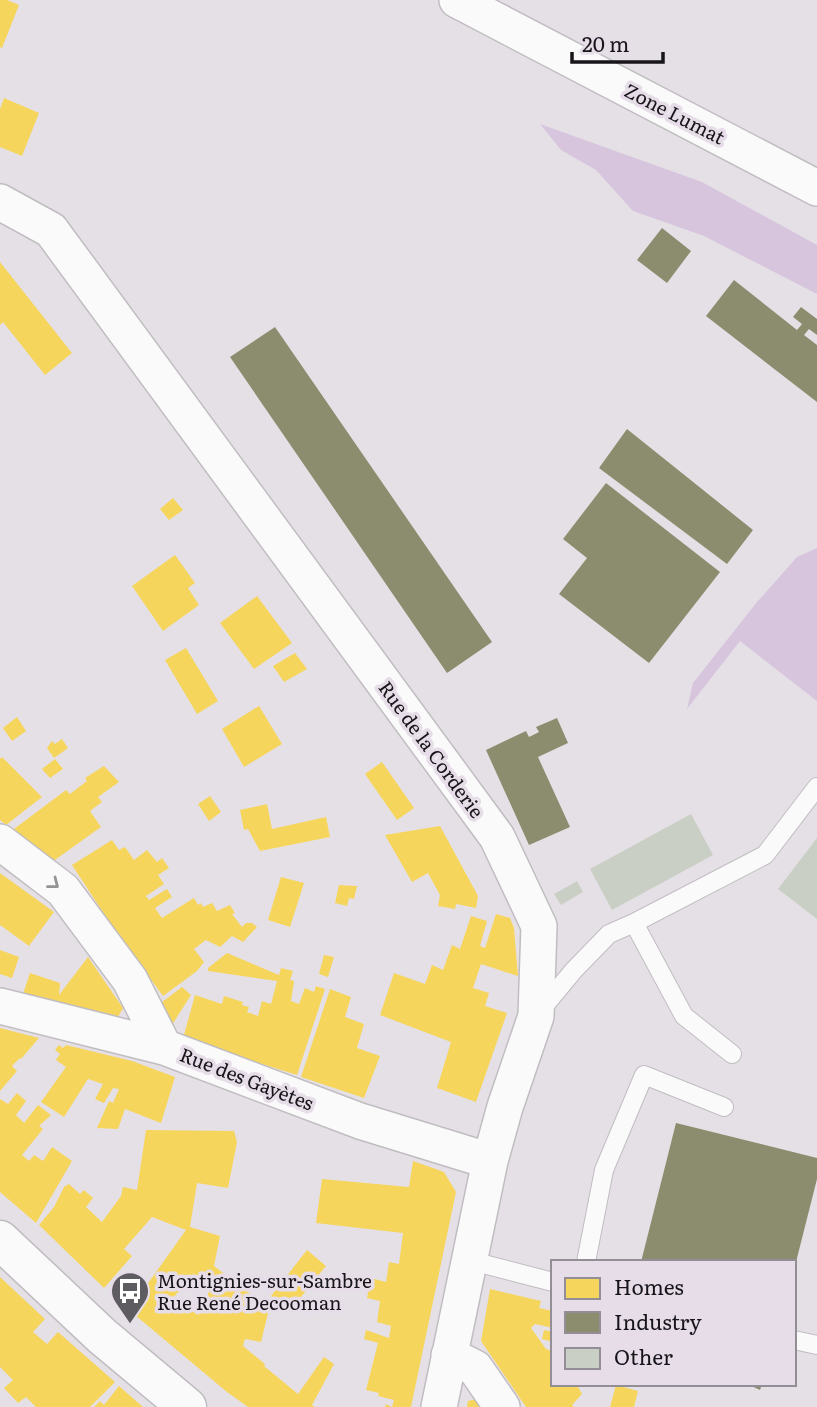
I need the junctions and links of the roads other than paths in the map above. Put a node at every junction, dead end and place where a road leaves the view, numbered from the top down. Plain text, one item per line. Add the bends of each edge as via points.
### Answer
1 (457, 0) edge
2 (817, 188) edge
3 (0, 202) edge
4 (817, 787) edge
5 (0, 842) edge
6 (634, 923) junction
7 (0, 1006) edge
8 (536, 1016) junction
9 (164, 1047) junction
10 (732, 1054) dead end
11 (724, 1107) dead end
12 (490, 1161) junction
13 (0, 1240) edge
14 (468, 1260) junction
15 (586, 1260) edge
16 (551, 1281) edge
17 (796, 1340) edge
18 (817, 1345) edge
19 (449, 1355) junction
20 (187, 1407) edge
21 (439, 1407) edge
22 (502, 1407) edge

1 - 2 street, Zone Lumat
3 - 8 street, Rue de la Corderie via 51,230 497,837 540,926
4 - 6 lane via 765,855
5 -> 9 street via 63,890 131,979
6 - 8 lane via 609,934
6 - 10 lane via 684,1016
7 - 9 street, Rue des Gayètes
8 - 12 street, Rue de la Corderie
9 - 12 street, Rue des Gayètes via 360,1121
11 - 15 lane via 644,1075 604,1170
12 - 14 street, Rue de la Corderie
13 - 20 main road via 102,1336
14 - 16 lane
14 - 19 street, Rue de la Corderie
17 - 18 lane
19 - 21 street, Rue de la Corderie
19 - 22 street via 475,1368

